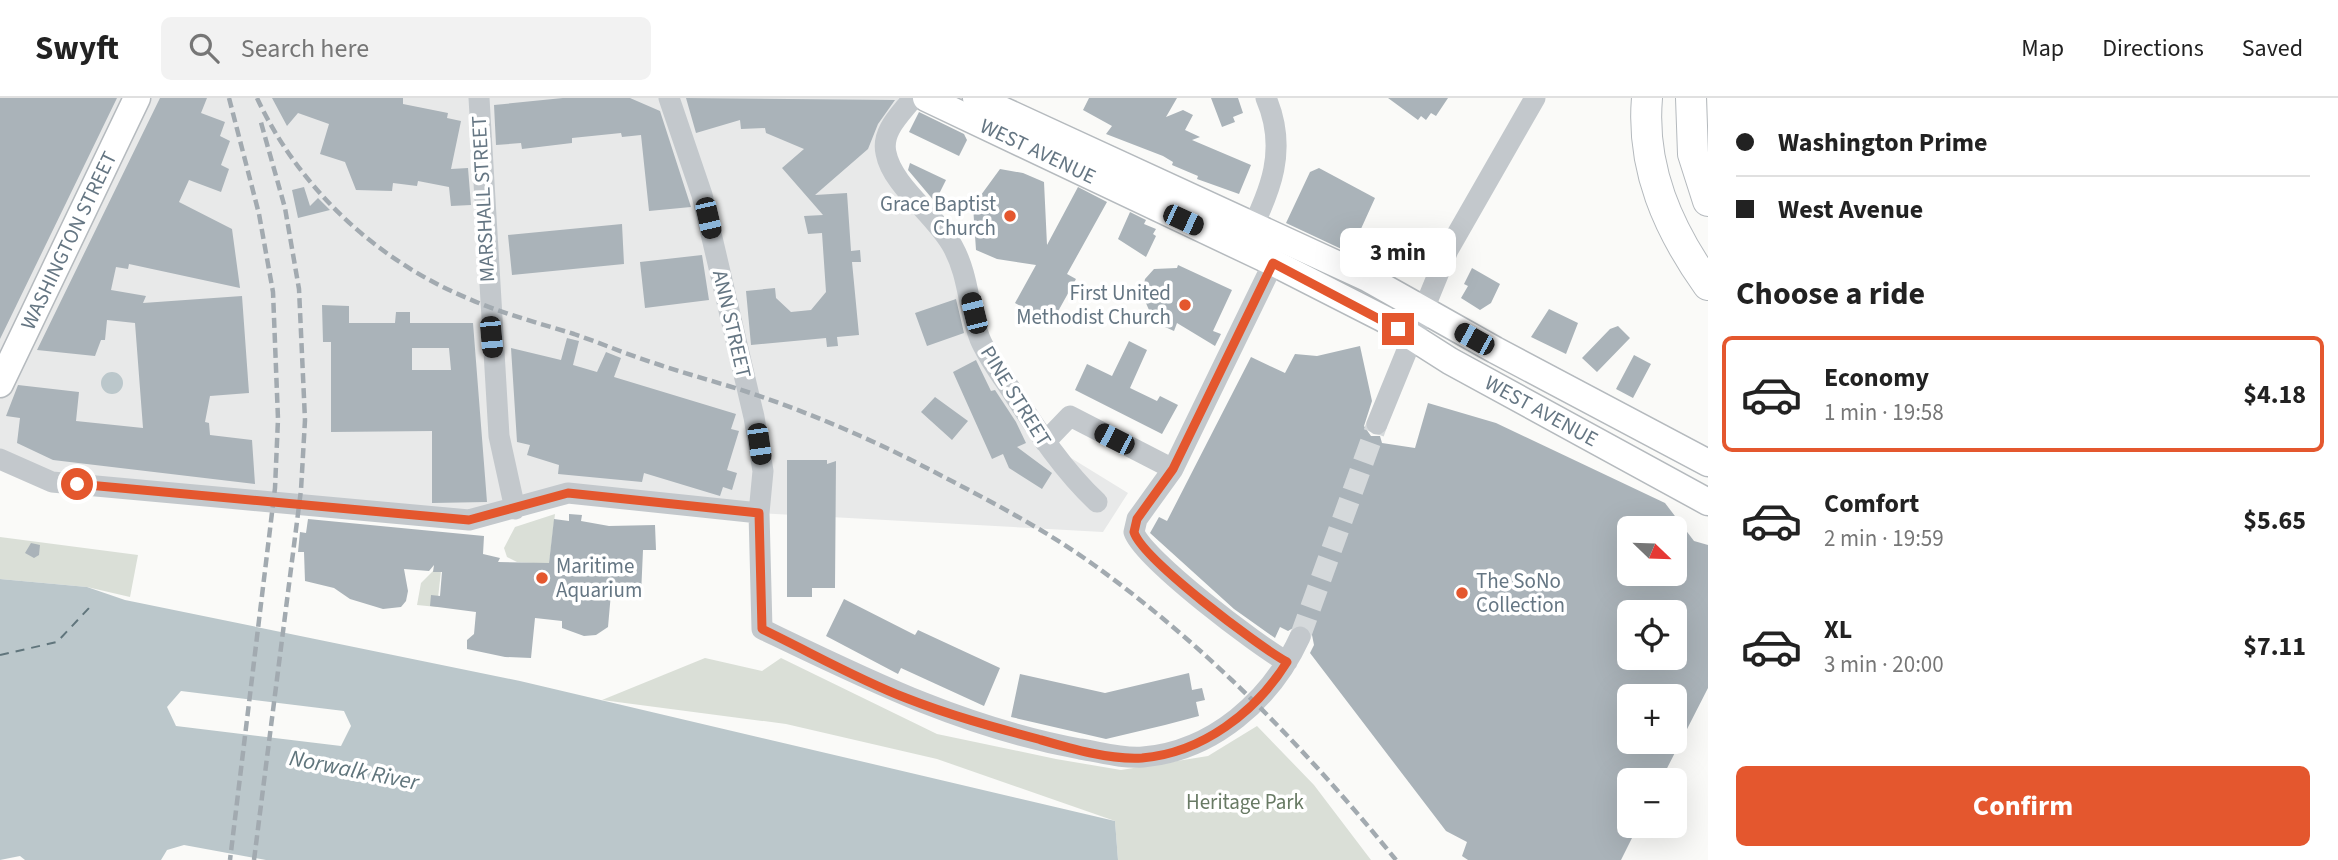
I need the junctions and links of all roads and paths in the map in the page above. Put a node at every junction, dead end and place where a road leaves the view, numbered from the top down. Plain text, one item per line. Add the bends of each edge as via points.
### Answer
1 (137, 98) edge
2 (479, 98) edge
3 (669, 98) edge
4 (913, 98) edge
5 (926, 98) edge
6 (975, 98) edge
7 (1266, 98) edge
8 (1535, 98) edge
9 (1647, 98) edge
10 (1666, 98) edge
11 (1691, 98) edge
12 (1708, 201) edge
13 (1247, 237) junction
14 (1708, 251) edge
15 (1278, 252) junction
16 (1708, 285) edge
17 (1422, 310) junction
18 (1411, 338) junction
19 (0, 384) edge
20 (1377, 424) tunnel mouth
21 (1635, 424) junction
22 (1045, 442) junction
23 (1619, 454) junction
24 (0, 459) edge
25 (1708, 463) edge
26 (1173, 469) junction
27 (1097, 502) dead end
28 (1708, 502) edge
29 (515, 509) junction
30 (759, 513) junction
31 (1300, 637) tunnel mouth
32 (1287, 662) junction

1 - 19 main road, WASHINGTON STREET
2 - 29 street, MARSHALL STREET via 499,436
3 - 30 street, ANN STREET via 702,195 754,417 763,471
4 - 22 street, PINE STREET via 886,138 891,170 953,246 980,338
5 - 13 main road, WEST AVENUE
6 - 13 main road, WEST AVENUE
7 - 13 street via 1278,142 1276,170
8 - 17 street via 1478,194
9 - 16 highway via 1646,139 1656,187 1674,230
10 - 14 highway via 1665,138 1674,181
11 - 12 highway via 1693,154
13 - 15 main road, WEST AVENUE
15 - 17 main road, WEST AVENUE via 1367,278
15 - 18 main road, WEST AVENUE
15 - 26 street
17 - 18 street
17 - 21 main road, WEST AVENUE
18 - 20 street
18 - 23 main road, WEST AVENUE
21 - 23 main road
21 - 25 main road, WEST AVENUE
22 - 26 street via 1070,416
22 - 27 street, PINE STREET
23 - 28 main road, WEST AVENUE
24 - 29 street via 52,482 254,503 469,520
26 - 32 street via 1137,519 1137,541 1239,631
29 - 30 street via 568,493
30 - 32 street, ANN STREET via 762,629 904,697 973,721 1059,745 1117,755 1165,754 1215,734 1241,716
31 - 32 street

